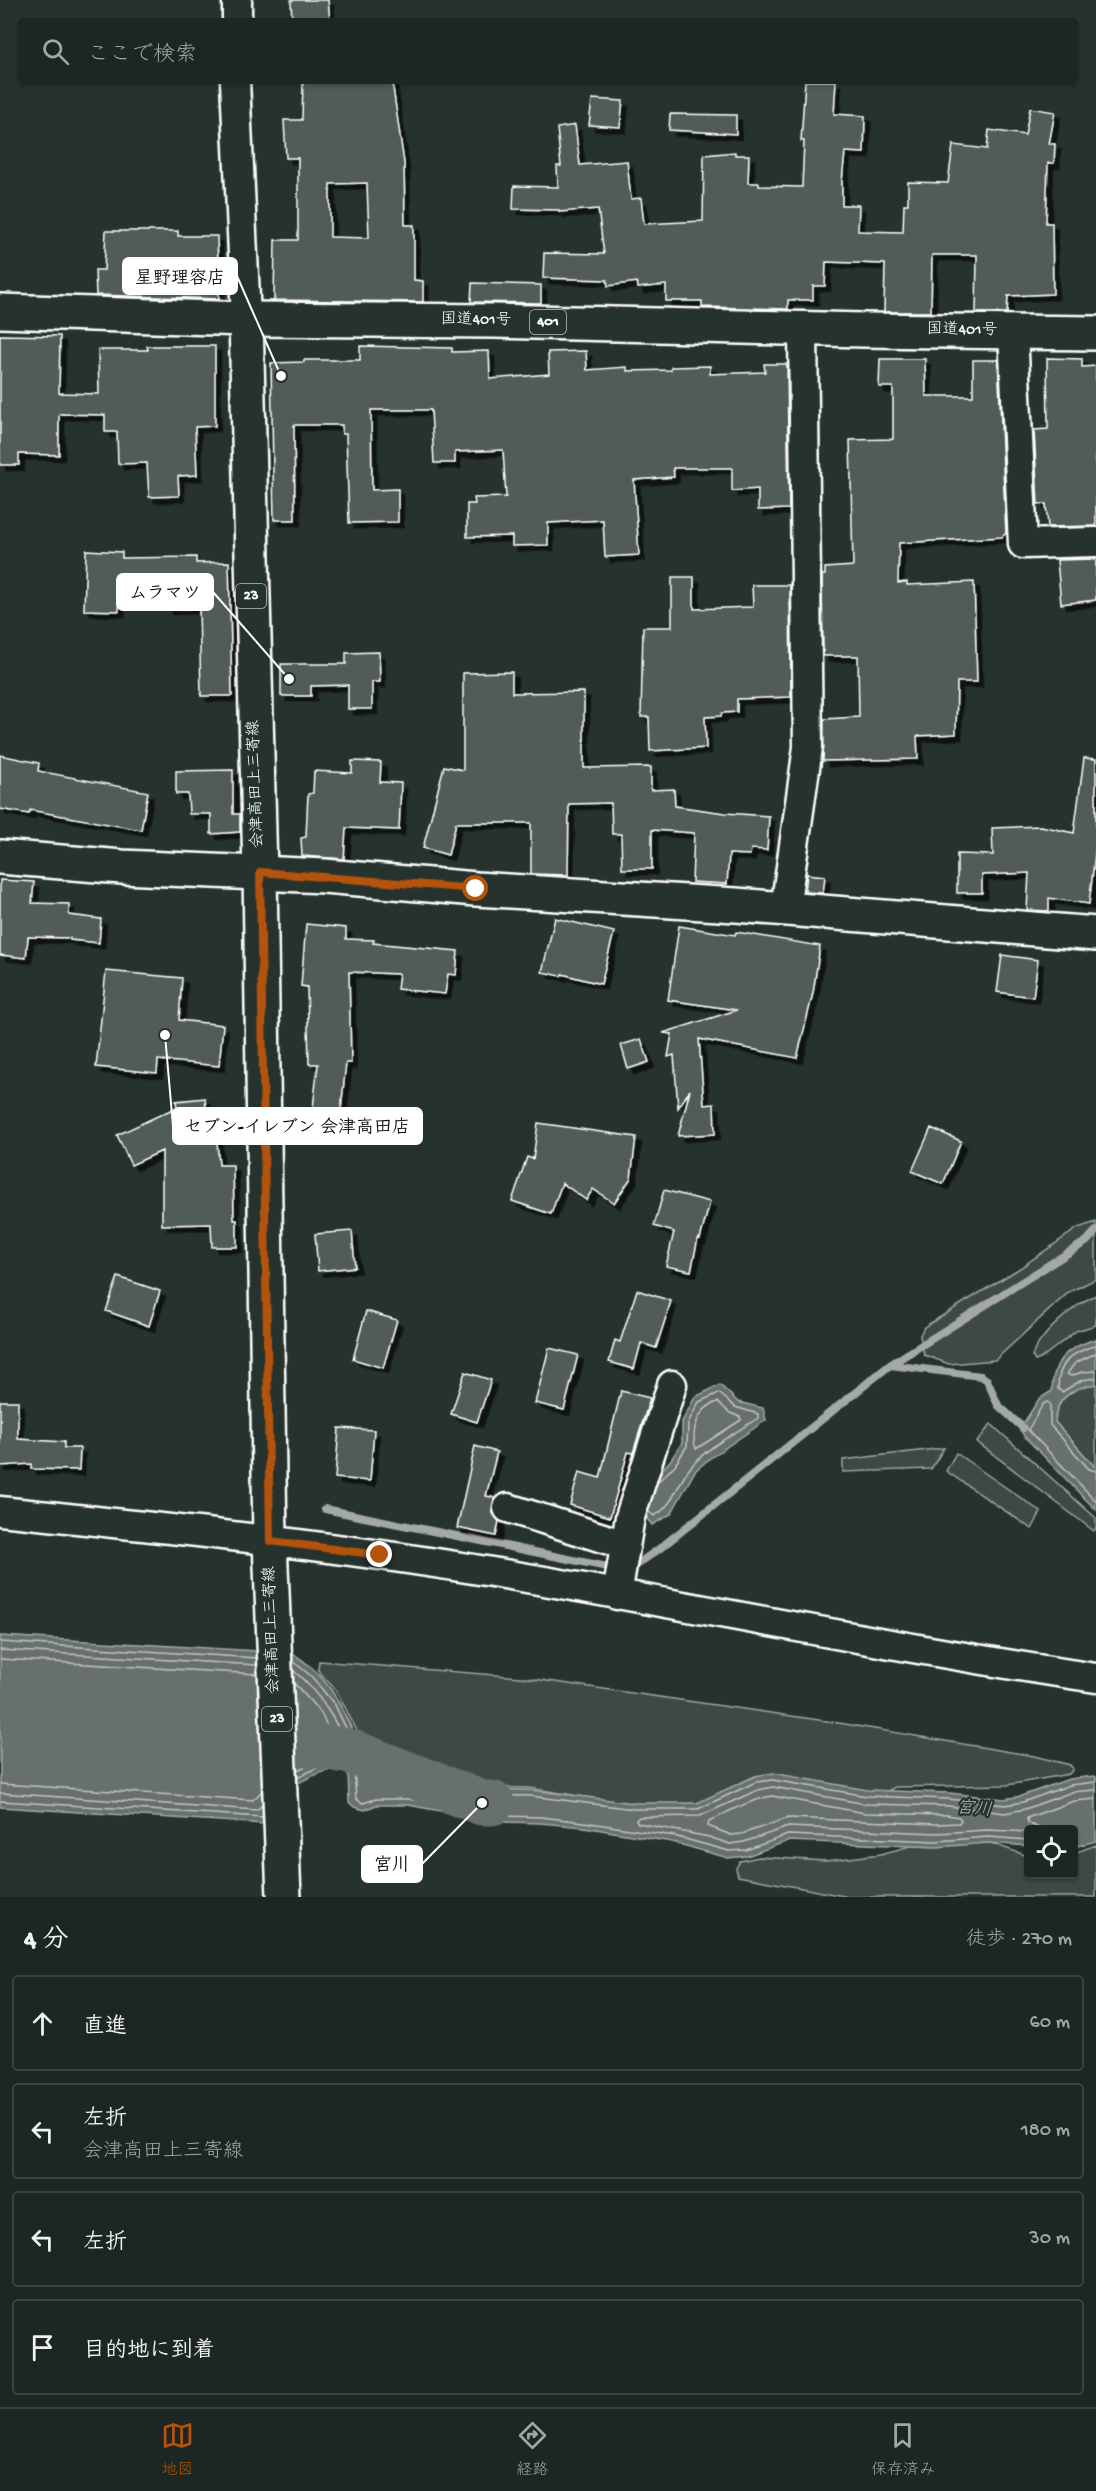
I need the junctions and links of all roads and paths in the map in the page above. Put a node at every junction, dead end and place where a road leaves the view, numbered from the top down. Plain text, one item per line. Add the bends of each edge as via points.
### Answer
1 (237, 0) edge
2 (237, 18) edge
3 (235, 84) edge
4 (0, 310) edge
5 (246, 319) junction
6 (803, 329) junction
7 (1013, 332) junction
8 (1096, 333) edge
9 (1096, 542) edge
10 (0, 857) edge
11 (260, 872) junction
12 (785, 909) junction
13 (1096, 934) edge
14 (672, 1385) dead end
15 (508, 1508) dead end
16 (0, 1511) edge
17 (270, 1541) junction
18 (625, 1545) junction
19 (617, 1595) junction
20 (1096, 1678) edge
21 (284, 1897) edge

1 - 2 street
3 - 5 street
4 - 5 main road, 国道401号 / 401
5 - 6 main road, 国道401号 / 401
5 - 11 main road, 会津高田上三寄線 / 23
6 - 7 main road, 国道401号 / 401
6 - 12 street via 808,747
7 - 8 main road, 国道401号 / 401
7 - 9 street via 1023,544
10 - 11 main road
11 - 12 main road
11 - 17 main road, 会津高田上三寄線 / 23
12 - 13 main road
14 - 18 street via 630,1517
15 - 18 street
16 - 17 street
17 - 19 street via 492,1572
17 - 21 main road, 会津高田上三寄線 / 23
18 - 19 street
19 - 20 street

